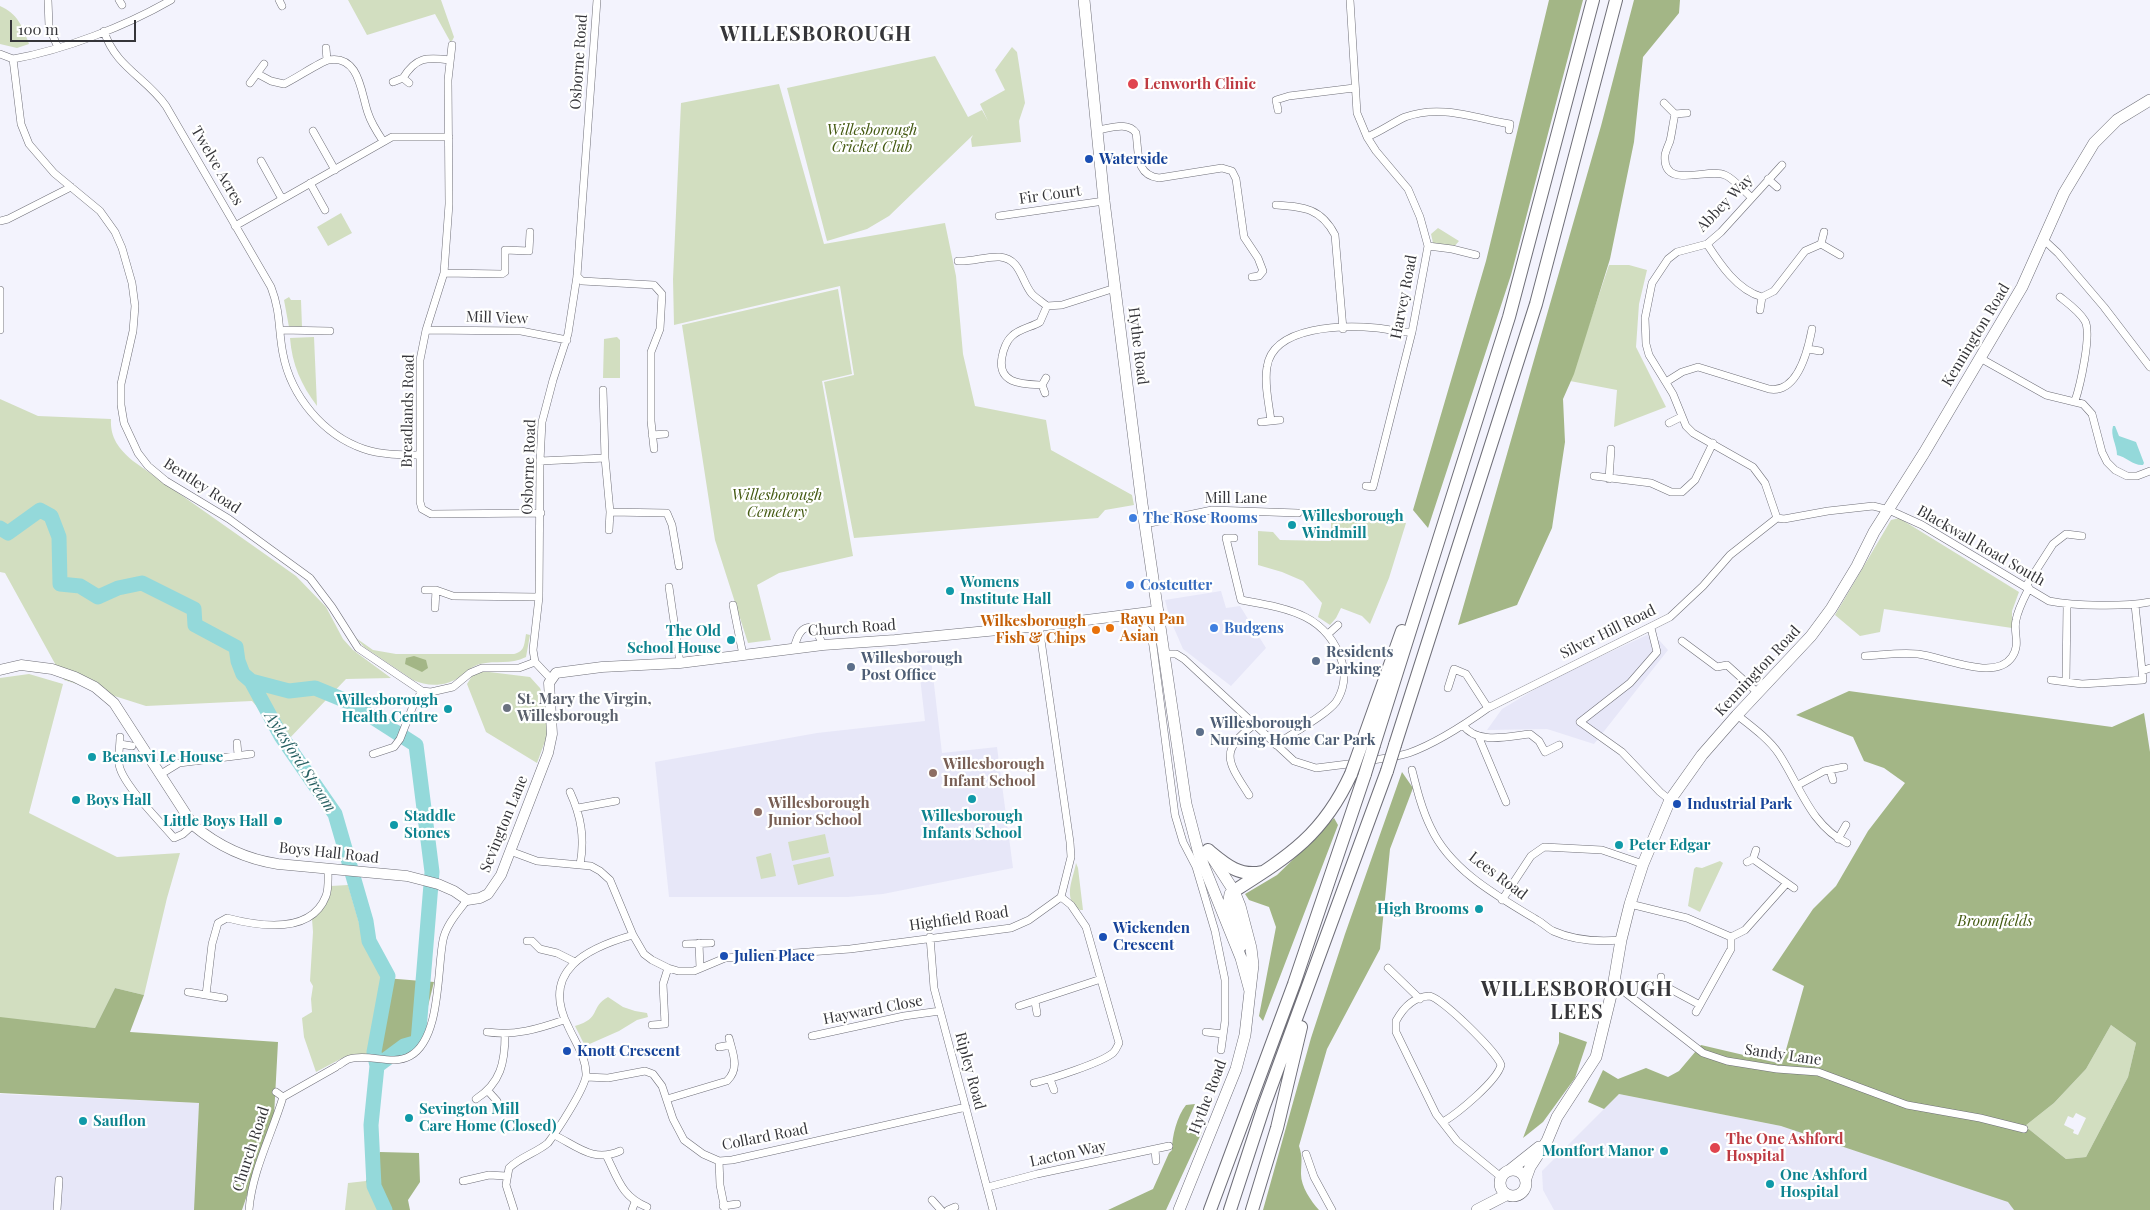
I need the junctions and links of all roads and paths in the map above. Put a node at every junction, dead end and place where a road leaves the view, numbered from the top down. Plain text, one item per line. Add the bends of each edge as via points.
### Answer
1 (48, 0) edge
2 (169, 0) edge
3 (597, 0) edge
4 (1084, 0) edge
5 (1350, 0) edge
6 (1593, 0) edge
7 (1616, 0) edge
8 (104, 31) junction
9 (452, 45) dead end
10 (58, 48) junction
11 (326, 48) dead end
12 (0, 54) edge
13 (13, 59) junction
14 (327, 60) junction
15 (450, 60) junction
16 (264, 64) dead end
17 (258, 74) junction
18 (403, 78) junction
19 (393, 82) dead end
20 (250, 83) dead end
21 (409, 83) dead end
22 (1354, 88) junction
23 (2150, 100) edge
24 (1664, 103) dead end
25 (1278, 110) dead end
26 (1687, 113) dead end
27 (1675, 114) junction
28 (1098, 130) junction
29 (1508, 130) dead end
30 (313, 131) dead end
31 (448, 137) junction
32 (1367, 137) junction
33 (383, 141) junction
34 (261, 161) dead end
35 (1782, 165) dead end
36 (335, 170) junction
37 (1768, 179) junction
38 (310, 183) junction
39 (71, 186) junction
40 (1777, 188) dead end
41 (1751, 197) junction
42 (282, 199) junction
43 (1104, 201) junction
44 (1276, 205) dead end
45 (324, 210) dead end
46 (999, 216) dead end
47 (0, 221) edge
48 (235, 226) junction
49 (530, 232) dead end
50 (1824, 232) dead end
51 (2044, 240) junction
52 (1707, 244) junction
53 (1821, 244) junction
54 (1428, 246) junction
55 (1476, 255) dead end
56 (1840, 255) dead end
57 (958, 261) dead end
58 (444, 273) junction
59 (577, 276) junction
60 (1252, 277) dead end
61 (1115, 288) junction
62 (0, 290) edge
63 (1762, 297) junction
64 (2060, 297) dead end
65 (1047, 306) junction
66 (1760, 310) dead end
67 (1343, 329) junction
68 (1812, 329) dead end
69 (0, 330) edge
70 (281, 330) junction
71 (426, 330) junction
72 (330, 331) dead end
73 (1412, 332) junction
74 (567, 340) junction
75 (1808, 349) junction
76 (1820, 351) dead end
77 (1980, 358) junction
78 (2150, 367) edge
79 (1666, 382) junction
80 (603, 390) dead end
81 (1045, 393) dead end
82 (2075, 401) junction
83 (1682, 417) junction
84 (1280, 420) dead end
85 (1271, 421) junction
86 (1261, 422) dead end
87 (1669, 423) dead end
88 (665, 434) dead end
89 (652, 435) junction
90 (1712, 443) junction
91 (1611, 449) dead end
92 (654, 450) dead end
93 (420, 454) junction
94 (605, 458) junction
95 (540, 461) junction
96 (2150, 472) edge
97 (1594, 476) dead end
98 (1609, 479) junction
99 (1366, 486) dead end
100 (1889, 510) junction
101 (610, 512) junction
102 (1298, 513) dead end
103 (540, 514) junction
104 (1774, 520) junction
105 (1145, 524) junction
106 (609, 530) dead end
107 (2082, 536) dead end
108 (1234, 538) dead end
109 (678, 566) dead end
110 (669, 587) dead end
111 (2028, 587) junction
112 (425, 590) dead end
113 (436, 590) junction
114 (539, 597) junction
115 (2150, 602) edge
116 (733, 605) dead end
117 (2067, 605) junction
118 (2135, 605) junction
119 (435, 608) dead end
120 (1158, 611) junction
121 (1338, 625) dead end
122 (1039, 626) junction
123 (1145, 628) dead end
124 (1651, 628) junction
125 (1328, 634) junction
126 (1682, 641) dead end
127 (823, 645) junction
128 (794, 648) junction
129 (1165, 654) junction
130 (743, 655) junction
131 (1865, 656) dead end
132 (535, 662) junction
133 (680, 663) junction
134 (2150, 668) edge
135 (0, 670) edge
136 (2142, 671) junction
137 (550, 679) junction
138 (2050, 680) dead end
139 (2066, 681) junction
140 (1448, 688) dead end
141 (422, 691) junction
142 (1758, 693) junction
143 (1171, 695) junction
144 (1159, 696) junction
145 (1488, 708) junction
146 (1737, 715) junction
147 (1254, 725) junction
148 (1463, 725) junction
149 (1479, 738) junction
150 (237, 742) dead end
151 (1276, 745) junction
152 (1559, 745) dead end
153 (132, 746) dead end
154 (1368, 746) junction
155 (250, 754) dead end
156 (373, 754) dead end
157 (238, 755) junction
158 (1844, 767) dead end
159 (1412, 770) dead end
160 (1830, 770) junction
161 (161, 774) junction
162 (1833, 780) dead end
163 (1798, 785) junction
164 (570, 792) dead end
165 (1249, 795) dead end
166 (1670, 800) junction
167 (616, 801) dead end
168 (1506, 802) dead end
169 (578, 808) junction
170 (193, 825) junction
171 (1846, 825) dead end
172 (1192, 828) junction
173 (1179, 832) junction
174 (1838, 839) junction
175 (1847, 843) dead end
176 (1208, 850) junction
177 (1756, 850) dead end
178 (510, 851) junction
179 (1643, 864) junction
180 (580, 865) junction
181 (328, 869) junction
182 (1264, 871) junction
183 (1786, 884) junction
184 (1794, 888) dead end
185 (1234, 890) junction
186 (1061, 897) junction
187 (467, 900) junction
188 (1502, 900) junction
189 (1630, 904) junction
190 (1684, 908) dead end
191 (1684, 920) junction
192 (632, 935) junction
193 (930, 937) junction
194 (1731, 937) junction
195 (1621, 940) junction
196 (527, 941) dead end
197 (699, 943) junction
198 (711, 943) dead end
199 (686, 944) dead end
200 (1241, 958) junction
201 (575, 962) junction
202 (668, 968) junction
203 (700, 968) junction
204 (1388, 968) dead end
205 (1314, 974) junction
206 (1101, 979) junction
207 (1613, 987) junction
208 (1651, 987) dead end
209 (1250, 991) junction
210 (188, 992) dead end
211 (206, 995) junction
212 (224, 998) dead end
213 (1420, 998) junction
214 (1035, 1002) junction
215 (1700, 1005) junction
216 (1019, 1006) dead end
217 (940, 1011) junction
218 (1696, 1012) dead end
219 (1037, 1013) dead end
220 (564, 1020) junction
221 (652, 1025) dead end
222 (487, 1032) dead end
223 (1206, 1032) dead end
224 (505, 1034) junction
225 (1224, 1034) junction
226 (812, 1036) dead end
227 (719, 1047) dead end
228 (1221, 1050) dead end
229 (586, 1077) junction
230 (1050, 1079) junction
231 (1034, 1083) dead end
232 (1054, 1090) dead end
233 (488, 1091) junction
234 (276, 1092) dead end
235 (283, 1097) junction
236 (476, 1099) dead end
237 (667, 1099) junction
238 (497, 1101) dead end
239 (966, 1107) junction
240 (1443, 1122) junction
241 (2024, 1129) dead end
242 (554, 1135) junction
243 (1547, 1141) junction
244 (1168, 1146) dead end
245 (1155, 1150) junction
246 (620, 1151) dead end
247 (1306, 1154) dead end
248 (607, 1157) junction
249 (719, 1160) junction
250 (1156, 1161) dead end
251 (506, 1176) junction
252 (1526, 1178) junction
253 (59, 1180) dead end
254 (462, 1181) dead end
255 (1504, 1182) junction
256 (988, 1186) junction
257 (932, 1200) dead end
258 (635, 1202) junction
259 (737, 1204) dead end
260 (647, 1207) dead end
261 (724, 1208) edge
262 (1481, 1208) edge
263 (57, 1210) edge
264 (249, 1210) edge
265 (514, 1210) edge
266 (632, 1210) edge
267 (941, 1210) edge
268 (993, 1210) edge
269 (1179, 1210) edge
270 (1210, 1210) edge
271 (1230, 1210) edge
272 (1252, 1210) edge
273 (1332, 1210) edge

1 - 10 street via 49,26
2 - 8 street via 141,17
3 - 59 street, Osborne Road
4 - 28 main road, Hythe Road
5 - 22 street, Harvey Road
6 - 154 highway via 1509,317 1438,546
7 - 205 highway, bridge via 1536,304 1387,771
8 - 10 street
8 - 48 street, Twelve Acres via 120,61 166,106
9 - 15 street, Breadlands Road
10 - 13 street
11 - 14 street
12 - 13 street
13 - 39 street, Bentley Road via 21,124 29,144 43,162
14 - 17 street via 284,84
14 - 33 street via 344,63 359,76 369,116
15 - 18 street via 424,58 410,67
15 - 31 street, Breadlands Road
16 - 17 street
17 - 20 street
18 - 19 street
18 - 21 street
22 - 25 street via 1289,96 1276,100
22 - 32 street, Harvey Road via 1357,113
23 - 51 main road, Kennington Road via 2117,120 2094,143 2064,193
24 - 27 street
26 - 27 street
27 - 41 street via 1665,153 1668,168 1683,177 1723,174
28 - 43 main road, Hythe Road
28 - 60 street via 1128,126 1133,129 1141,168 1148,176 1159,178 1222,168 1232,171 1236,179 1244,237 1263,271
29 - 32 street via 1510,124 1453,112 1426,112 1407,117
30 - 36 street
31 - 33 street via 400,135
31 - 58 street, Breadlands Road via 449,204
32 - 54 street, Harvey Road via 1408,189 1423,223
33 - 36 street
34 - 42 street
35 - 37 street, Abbey Way
36 - 38 street
37 - 40 street, Abbey Way
37 - 41 street, Abbey Way
38 - 42 street
38 - 45 street
39 - 47 street
39 - 141 street, Bentley Road via 108,222 122,248 129,271 134,294 134,320 121,384 121,405 128,431 142,460 166,481 230,519 310,578 358,648
41 - 52 street, Abbey Way via 1722,232
42 - 48 street
43 - 46 street, Fir Court
43 - 61 main road, Hythe Road
44 - 67 street via 1312,210 1330,225 1335,235
48 - 70 street, Twelve Acres via 271,287 278,305
49 - 58 street via 529,250 505,250 505,272 502,274
50 - 53 street
51 - 77 main road, Kennington Road via 2022,287
51 - 78 street via 2104,307
52 - 63 street via 1726,271 1748,292
52 - 79 street, Abbey Way via 1677,252 1668,258 1652,283 1645,318 1646,344 1649,356
53 - 56 street
53 - 63 street via 1805,251 1774,291
54 - 55 street
54 - 73 street, Harvey Road
57 - 65 street via 995,257 1010,260 1021,271 1032,294
58 - 71 street, Breadlands Road
59 - 74 street, Osborne Road
59 - 89 street via 582,281 654,285 662,294 660,329 652,352
61 - 65 street via 1078,301
61 - 105 main road, Hythe Road
62 - 69 street
63 - 66 street
64 - 82 street via 2077,310 2088,331 2083,373
65 - 81 street via 1040,322 1011,337 1001,366 1002,372 1013,382 1044,382
67 - 73 street
67 - 85 street via 1300,333 1274,350 1266,368
68 - 75 street
70 - 72 street
70 - 93 street, Twelve Acres via 282,353 294,386 322,423 343,439 364,449
71 - 74 street, Mill View via 521,331
71 - 93 street, Breadlands Road via 420,360
73 - 99 street, Harvey Road via 1374,488
74 - 95 street, Osborne Road via 544,415
75 - 76 street
75 - 79 street via 1798,371 1785,386 1776,390 1698,367
77 - 82 street via 2046,395
77 - 100 main road, Kennington Road
79 - 83 street, Abbey Way
80 - 94 street
82 - 96 street via 2092,414 2102,452 2115,470 2127,476
83 - 87 street
83 - 90 street, Abbey Way via 1693,433
84 - 85 street
85 - 86 street
88 - 89 street
89 - 92 street
90 - 98 street via 1695,480 1682,492 1671,492 1651,483
90 - 104 street, Abbey Way via 1755,470 1765,483
91 - 98 street
93 - 103 street, Breadlands Road via 420,502 426,513
94 - 95 street
94 - 101 street
95 - 103 street, Osborne Road
97 - 98 street
100 - 104 street via 1874,506
100 - 111 street, Blackwall Road South via 1922,524
100 - 142 main road, Kennington Road via 1812,636
101 - 106 street
101 - 109 street via 667,513
102 - 105 street, Mill Lane via 1212,510
103 - 114 street, Osborne Road
104 - 124 street, Silver Hill Road via 1730,555 1672,616
105 - 120 main road, Hythe Road
107 - 111 street via 2066,534 2053,544
108 - 125 street via 1226,538 1241,600 1295,611 1313,620
110 - 133 street
111 - 117 street, Blackwall Road South via 2044,599
111 - 131 street via 2016,620 2016,647 2005,664 1997,668 1977,667 1919,654 1897,652
112 - 113 street
113 - 114 street via 453,596
113 - 119 street
114 - 132 street, Osborne Road via 533,650
115 - 118 street, Blackwall Road South
116 - 130 street
117 - 118 street, Blackwall Road South
117 - 139 street
118 - 136 street
120 - 122 street, Church Road
120 - 129 main road, Hythe Road
121 - 125 street
122 - 127 street, Church Road
122 - 186 street via 1070,842
123 - 144 street, Hythe Road via 1152,635
124 - 145 street, Silver Hill Road
124 - 166 street via 1657,652 1630,683 1580,722 1622,752
125 - 151 street via 1336,645 1344,669 1341,692 1328,710
126 - 142 street via 1717,667 1728,665
127 - 128 street, Church Road
127 - 128 street via 815,628 810,626 802,629
128 - 130 street, Church Road
129 - 143 main road, Hythe Road
129 - 147 street via 1176,654 1184,659
130 - 133 street, Church Road
132 - 137 street
132 - 141 street via 519,668 482,668 453,687
133 - 137 street, Church Road via 567,671 556,673
134 - 136 street
135 - 161 street, Boys Hall Road via 21,666 52,669 95,687 114,702
136 - 139 street via 2143,680 2082,684
137 - 178 street, Sevington Lane via 552,734 548,753
138 - 139 street
140 - 145 street via 1454,669 1466,674
141 - 156 street via 402,737 394,747
142 - 146 main road, Kennington Road
143 - 144 street
143 - 172 main road, Hythe Road
144 - 173 street, Hythe Road
145 - 148 street, Silver Hill Road
146 - 163 street via 1778,752
146 - 166 main road, Kennington Road via 1702,755
147 - 151 street
147 - 165 street via 1229,749 1234,772
148 - 149 street
148 - 151 street, Silver Hill Road via 1408,753 1340,767 1316,768 1294,761
149 - 152 street via 1530,734 1545,752
149 - 168 street
150 - 157 street
153 - 170 street via 120,740 119,765 125,780 174,838
154 - 182 highway, bridge via 1314,833 1292,853
154 - 270 highway, bridge via 1365,774 1294,984
155 - 157 street
157 - 161 street via 179,763
158 - 160 street
159 - 188 street, Lees Road via 1434,834 1468,874
160 - 162 street
160 - 163 street
161 - 170 street, Boys Hall Road
163 - 174 street via 1813,815
164 - 169 street
166 - 179 main road, Kennington Road
167 - 169 street
169 - 180 street via 583,834
170 - 181 street, Boys Hall Road via 221,845 258,861
171 - 174 street
172 - 173 street
172 - 176 main road, Hythe Road
172 - 200 main road, Hythe Road via 1199,854
173 - 225 street, Hythe Road via 1196,867 1215,931 1225,980
174 - 175 street
176 - 182 highway via 1235,870 1247,874
176 - 185 main road, Hythe Road
177 - 183 street via 1750,860
178 - 180 street, Highfield Road via 537,861
178 - 187 street, Sevington Lane via 501,875 488,894 473,901
179 - 188 street via 1602,850 1544,847 1531,856
179 - 189 main road, Kennington Road
180 - 192 street, Highfield Road via 592,866 610,880
181 - 187 street, Boys Hall Road via 407,876 438,884
181 - 211 street via 324,899 306,918 284,924 228,918 218,923
182 - 185 highway
183 - 184 street
183 - 194 street via 1746,930
185 - 200 main road via 1230,900 1240,935
185 - 209 main road, Hythe Road via 1251,948
186 - 193 street, Highfield Road via 1029,920 1011,928
186 - 206 street via 1071,905 1086,927
187 - 235 street, Church Road via 444,938 431,1024 424,1041 409,1056 393,1060 349,1059
188 - 195 street, Lees Road via 1552,931 1585,939
189 - 191 street
189 - 195 main road, Kennington Road
190 - 191 street
191 - 194 street
192 - 201 street via 590,951
192 - 202 street, Highfield Road via 644,954
193 - 203 street, Highfield Road via 850,949 726,958
193 - 217 street, Ripley Road via 934,988
194 - 215 street via 1731,950
195 - 207 main road, Kennington Road
196 - 201 street
197 - 198 street
197 - 199 street
197 - 203 street
200 - 209 main road, Hythe Road
201 - 220 street via 561,980 559,997
202 - 203 street, Highfield Road via 688,971
202 - 221 street via 663,984 665,1024
204 - 213 street
205 - 271 highway via 1264,1106
205 - 272 highway via 1277,1128
206 - 214 street
206 - 230 street via 1119,1038 1117,1049 1108,1056
207 - 241 street, Sandy Lane via 1622,990 1703,1053 1776,1069 1818,1072 1907,1105
207 - 243 main road, Kennington Road via 1596,1058 1557,1117
208 - 215 street via 1661,980
209 - 269 main road, Hythe Road via 1245,1035 1236,1069
210 - 211 street
211 - 212 street
213 - 240 street via 1412,1001 1398,1017 1396,1032 1436,1114
213 - 240 street via 1437,998 1494,1051 1502,1065 1497,1075
214 - 216 street
214 - 219 street
215 - 218 street
217 - 226 street, Hayward Close
217 - 239 street, Ripley Road
220 - 224 street via 534,1030
220 - 229 street via 582,1056
222 - 224 street
223 - 225 street
224 - 233 street via 503,1066
225 - 228 street, Hythe Road
227 - 237 street via 730,1042 735,1065 732,1076 727,1081
229 - 237 street, Collard Road via 608,1078 645,1071 658,1079
229 - 242 street
230 - 231 street
230 - 232 street
233 - 236 street
233 - 238 street
234 - 235 street, Church Road
235 - 264 street, Church Road via 255,1176
237 - 249 street, Collard Road via 684,1140 703,1154
239 - 249 street, Collard Road via 790,1148
239 - 256 street, Ripley Road
240 - 255 street via 1457,1141
242 - 248 street via 583,1151
242 - 251 street via 541,1149 513,1164
243 - 252 main road, Kennington Road
243 - 255 main road, Kennington Road
244 - 245 street, Lacton Way
245 - 250 street
245 - 256 street, Lacton Way
246 - 248 street
247 - 273 street
248 - 258 street via 616,1179
249 - 261 street
251 - 254 street via 489,1175
251 - 265 street
252 - 255 main road via 1521,1172
252 - 255 main road, Kennington Road via 1526,1187 1514,1196
253 - 263 street
255 - 262 main road, Kennington Road
256 - 268 street, Ripley Road
257 - 267 street
258 - 260 street
258 - 266 street
259 - 261 street

